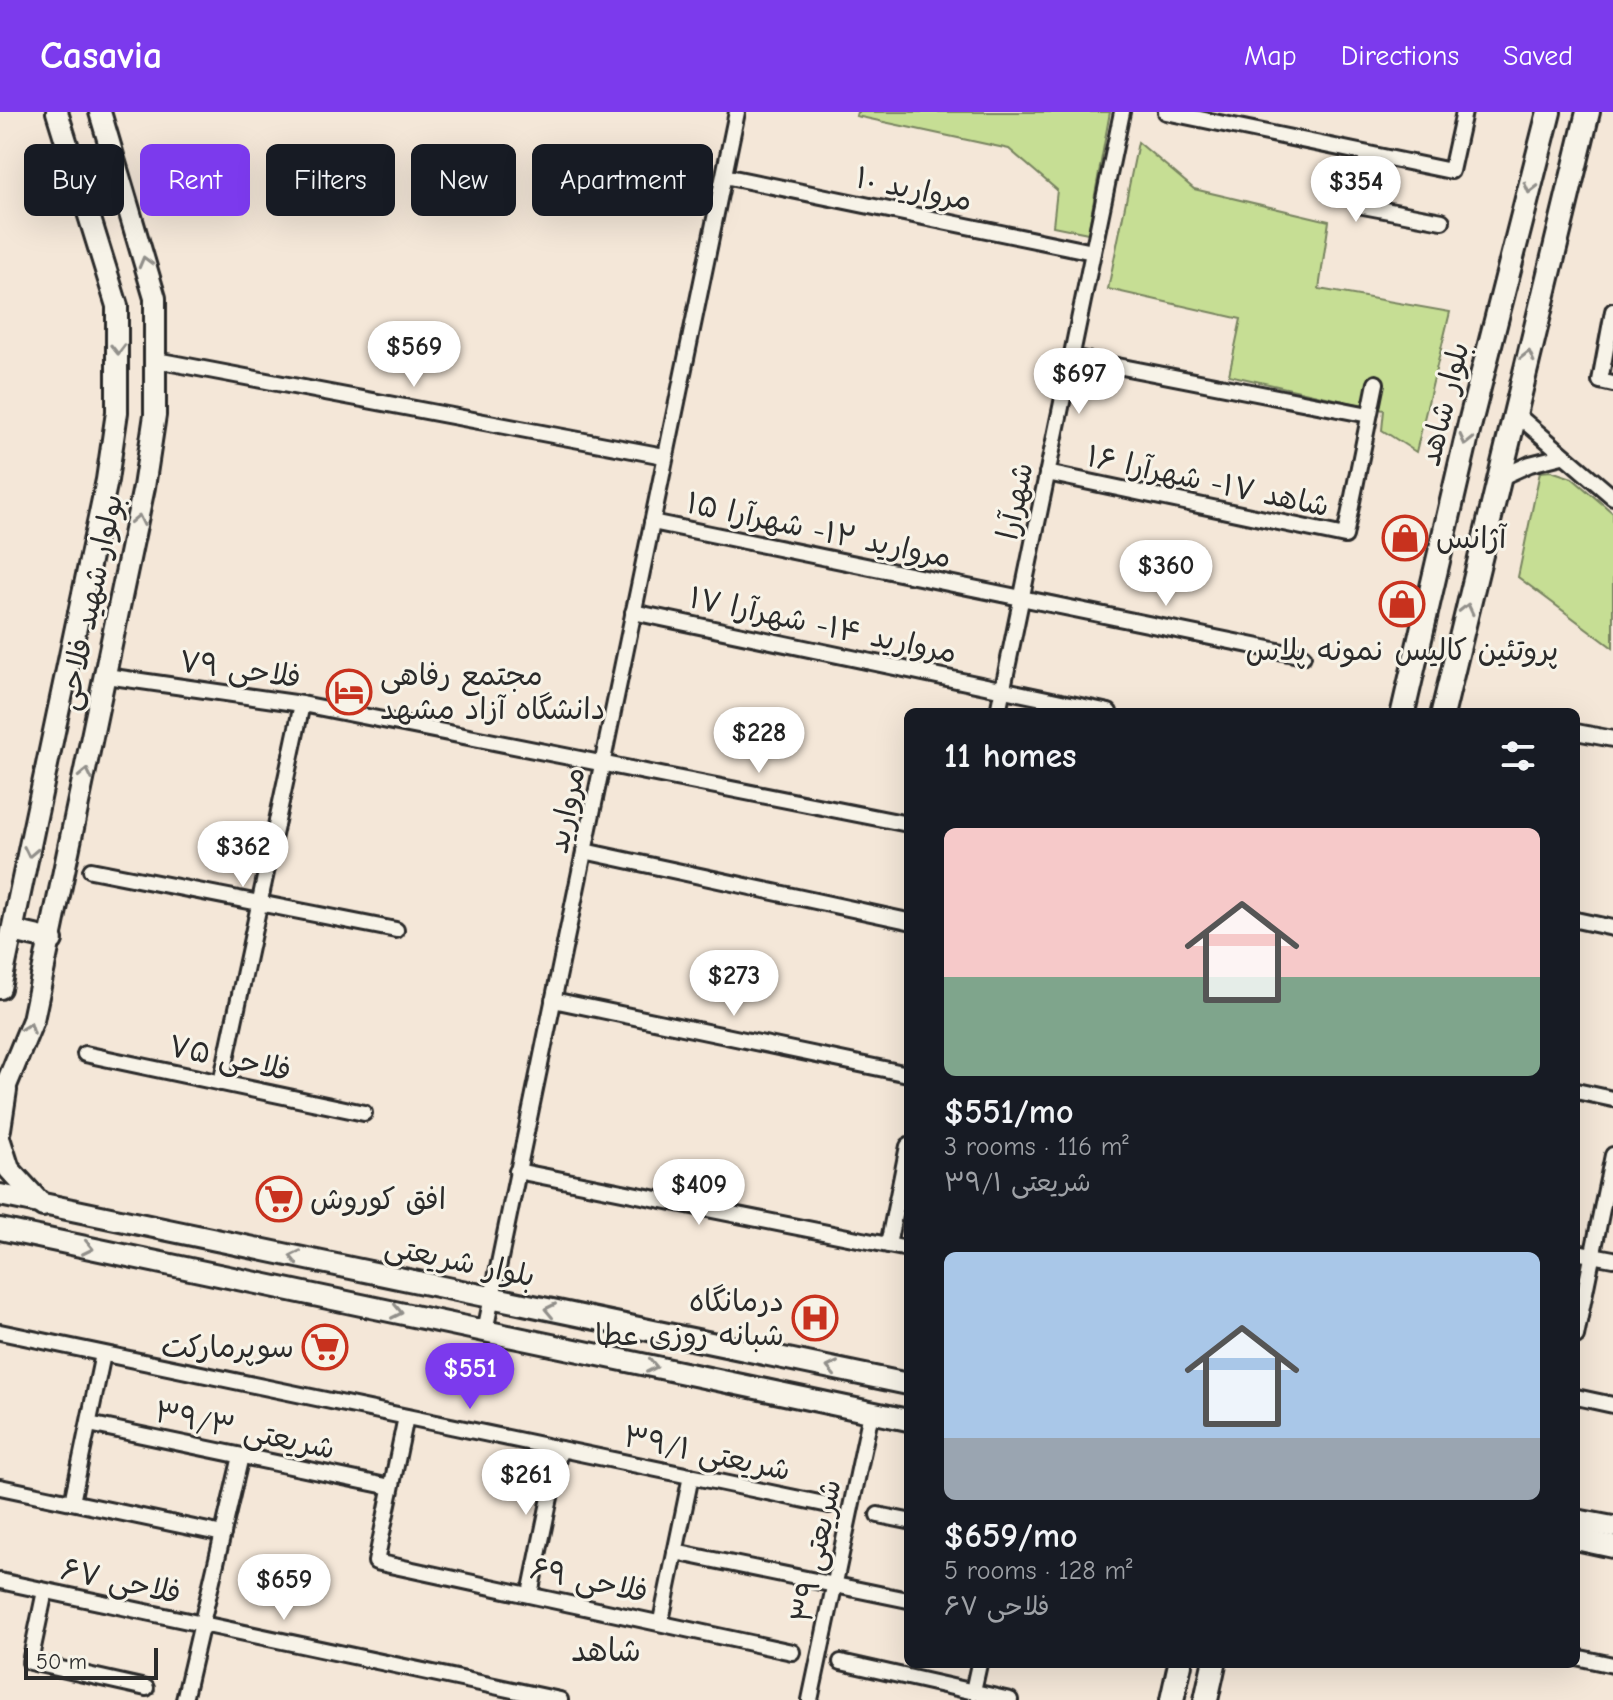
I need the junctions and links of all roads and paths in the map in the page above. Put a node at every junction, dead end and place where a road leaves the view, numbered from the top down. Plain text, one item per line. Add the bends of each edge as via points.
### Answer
1 (57, 112) edge
2 (100, 112) edge
3 (737, 112) edge
4 (1122, 112) edge
5 (1166, 112) edge
6 (1464, 112) edge
7 (1549, 112) edge
8 (1588, 112) edge
9 (1367, 154) junction
10 (724, 176) junction
11 (1442, 221) dead end
12 (1093, 252) junction
13 (1613, 311) edge
14 (1071, 357) junction
15 (156, 360) junction
16 (1606, 382) edge
17 (1376, 383) dead end
18 (1515, 413) junction
19 (1369, 415) junction
20 (664, 456) junction
21 (1562, 456) junction
22 (1047, 473) junction
23 (1499, 478) junction
24 (1613, 497) edge
25 (652, 522) junction
26 (1022, 598) junction
27 (633, 612) junction
28 (1303, 656) dead end
29 (106, 676) junction
30 (1003, 689) junction
31 (302, 704) junction
32 (999, 708) edge
33 (1091, 708) edge
34 (1404, 708) edge
35 (1444, 708) edge
36 (1580, 733) edge
37 (1613, 739) edge
38 (602, 763) junction
39 (904, 823) edge
40 (584, 851) junction
41 (91, 870) dead end
42 (259, 903) junction
43 (904, 920) edge
44 (1580, 921) edge
45 (1613, 928) edge
46 (396, 930) dead end
47 (13, 931) junction
48 (52, 940) junction
49 (0, 988) edge
50 (553, 1000) junction
51 (85, 1054) dead end
52 (904, 1073) edge
53 (221, 1083) junction
54 (4, 1092) edge
55 (1580, 1092) edge
56 (1613, 1099) edge
57 (364, 1113) dead end
58 (0, 1129) edge
59 (0, 1141) edge
60 (1613, 1155) edge
61 (904, 1166) edge
62 (517, 1171) junction
63 (0, 1195) edge
64 (43, 1206) junction
65 (4, 1233) edge
66 (888, 1245) junction
67 (904, 1248) edge
68 (1580, 1253) edge
69 (1593, 1255) junction
70 (1613, 1259) edge
71 (492, 1298) junction
72 (1580, 1317) edge
73 (485, 1331) junction
74 (0, 1332) edge
75 (103, 1354) junction
76 (904, 1383) edge
77 (1580, 1398) edge
78 (1613, 1405) edge
79 (871, 1413) junction
80 (406, 1417) junction
81 (904, 1419) edge
82 (89, 1424) junction
83 (560, 1449) junction
84 (241, 1456) junction
85 (691, 1476) junction
86 (0, 1487) edge
87 (391, 1487) junction
88 (72, 1502) junction
89 (829, 1505) dead end
90 (878, 1515) dead end
91 (904, 1520) edge
92 (1580, 1521) edge
93 (1613, 1527) edge
94 (223, 1534) junction
95 (1580, 1540) edge
96 (1613, 1547) edge
97 (675, 1552) junction
98 (0, 1581) edge
99 (835, 1585) junction
100 (45, 1591) junction
101 (530, 1594) junction
102 (904, 1599) edge
103 (661, 1621) junction
104 (202, 1624) junction
105 (792, 1652) dead end
106 (1580, 1658) edge
107 (841, 1662) dead end
108 (1613, 1665) edge
109 (978, 1668) edge
110 (1179, 1668) edge
111 (1213, 1668) edge
112 (146, 1688) dead end
113 (973, 1691) junction
114 (519, 1696) edge
115 (184, 1700) edge
116 (560, 1700) edge
117 (810, 1700) edge
118 (1010, 1700) edge
119 (1172, 1700) edge
120 (1206, 1700) edge

1 -> 47 main road, بولوار شهید فلاحی via 117,306 117,412
15 -> 2 main road, بولوار شهید فلاحی via 155,298
3 - 10 street, مروارید
4 - 12 street, شهرآرا
5 - 9 street
6 - 9 street via 1451,171
7 -> 34 main road, بلوار شاهد
18 -> 8 main road
9 - 11 street via 1358,205
10 - 12 street, مروارید ۱۰
10 - 20 street, مروارید
12 - 14 street, شهرآرا
13 - 16 street
14 - 19 street
14 - 22 street, شهرآرا
15 - 20 street
29 -> 15 main road, بولوار شهید فلاحی via 144,487 155,415
17 - 19 street, شاهد ۱۷- شهرآرا ۱۶
18 - 21 street
18 - 23 main road
19 - 22 street, شاهد ۱۷- شهرآرا ۱۶ via 1345,536
20 - 25 street, مروارید
21 - 23 street
21 - 24 street
22 - 26 street, شهرآرا
35 -> 23 main road
25 - 26 street, مروارید ۱۲- شهرآرا ۱۵
25 - 27 street, مروارید
26 - 28 street, مروارید ۱۲- شهرآرا ۱۵
26 - 30 street, شهرآرا
27 - 30 street, مروارید ۱۴- شهرآرا ۱۷
27 - 38 street, مروارید
29 - 31 street, فلاحی ۷۹
48 -> 29 main road, بولوار شهید فلاحی
30 - 32 street, شهرآرا
30 - 33 street, مروارید ۱۴- شهرآرا ۱۷
31 - 38 street, فلاحی ۷۹
31 - 42 street
36 - 37 street
38 - 39 street, فلاحی ۷۹
38 - 40 street, مروارید
40 - 43 street
40 - 50 street, مروارید
41 - 42 street
42 - 46 street
42 - 53 street
44 - 45 street
47 - 48 main road
47 - 49 main road, بولوار شهید فلاحی
54 -> 48 main road, بولوار شهید فلاحی via 33,1020
50 - 52 street
50 - 62 street, مروارید
51 - 53 street, فلاحی ۷۵
53 - 57 street, فلاحی ۷۵
54 - 58 main road, بولوار شهید فلاحی
55 - 56 street
59 - 64 main road via 9,1169
60 - 69 street
61 - 66 street
62 - 66 street
62 - 71 street, مروارید
63 - 64 main road, بلوار شریعتی
71 -> 64 main road, بلوار شریعتی
65 -> 73 main road, بلوار شریعتی
66 - 67 street
68 - 69 street
69 - 70 street
69 - 72 street
71 - 73 street, مروارید
76 -> 71 main road, بلوار شریعتی
73 -> 79 main road, بلوار شریعتی
74 - 75 street, شریعتی ۳۹/۱
75 - 80 street, شریعتی ۳۹/۱
75 - 82 street
77 - 78 street
79 - 81 main road, بلوار شریعتی
79 - 99 street, شریعتی ۳۹
80 - 83 street, شریعتی ۳۹/۱
80 - 87 street
82 - 84 street, شریعتی ۳۹/۳
82 - 88 street
83 - 85 street, شریعتی ۳۹/۱
83 - 101 street
84 - 87 street, شریعتی ۳۹/۳
84 - 94 street
85 - 89 street, شریعتی ۳۹/۱
85 - 97 street
86 - 88 street
87 - 101 street, فلاحی ۶۹ via 376,1562
88 - 94 street
90 - 91 street
92 - 93 main road
94 - 104 street
95 - 96 main road
97 - 99 street
97 - 103 street
98 - 100 street, فلاحی ۶۷
99 - 102 street
99 - 117 street, شریعتی ۳۹
100 - 104 street, فلاحی ۶۷
100 - 112 street via 30,1662
101 - 103 street, فلاحی ۶۹
103 - 105 street, فلاحی ۶۹
104 - 114 street, فلاحی ۶۷
104 - 115 street
106 - 108 street
107 - 113 street
109 - 113 street
110 - 119 main road
111 - 120 main road
113 - 118 street
114 - 116 street, فلاحی ۶۷

